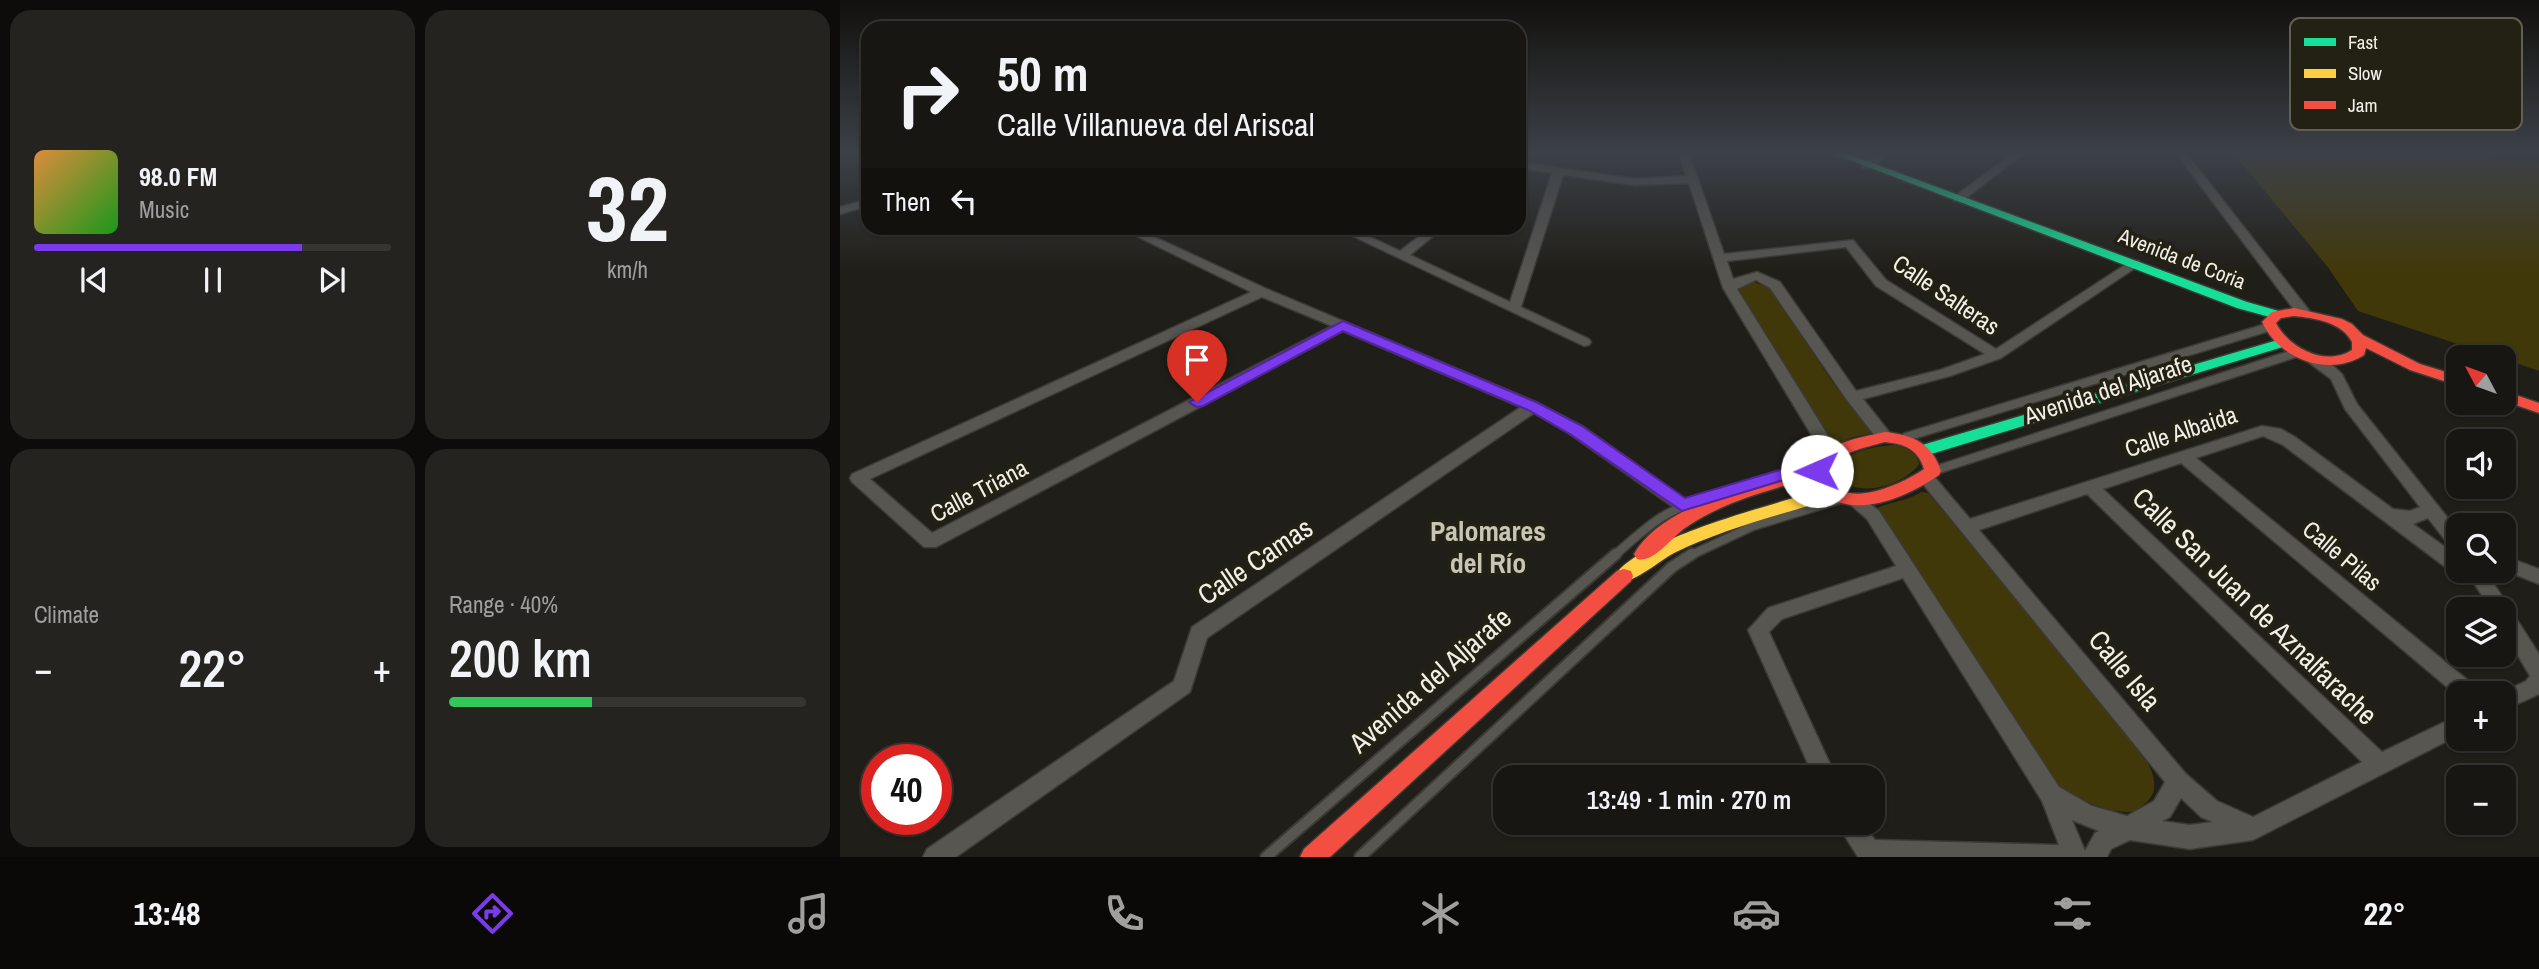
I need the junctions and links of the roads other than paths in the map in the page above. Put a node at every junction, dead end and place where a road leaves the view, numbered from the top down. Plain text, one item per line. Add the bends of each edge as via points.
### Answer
1 (1551, 193) edge
2 (1697, 193) edge
3 (1941, 193) edge
4 (1966, 193) edge
5 (2211, 193) edge
6 (1958, 199) junction
7 (861, 204) edge
8 (840, 211) edge
9 (1141, 235) edge
10 (1357, 235) edge
11 (1428, 235) edge
12 (1760, 253) junction
13 (1401, 256) junction
14 (1718, 258) junction
15 (2135, 264) junction
16 (1757, 276) junction
17 (1775, 285) junction
18 (1730, 288) junction
19 (1262, 292) junction
20 (1514, 309) junction
21 (2303, 313) junction
22 (2273, 321) junction
23 (1343, 326) junction
24 (2358, 338) junction
25 (1584, 342) dead end
26 (2281, 344) junction
27 (2302, 354) junction
28 (1996, 355) junction
29 (2351, 358) junction
30 (2414, 367) junction
31 (2337, 377) junction
32 (2446, 378) edge
33 (1852, 397) junction
34 (2516, 400) edge
35 (1533, 407) junction
36 (2539, 408) edge
37 (1885, 437) junction
38 (1904, 438) junction
39 (1925, 450) junction
40 (2184, 457) junction
41 (1823, 463) junction
42 (1930, 474) junction
43 (2090, 488) junction
44 (1842, 497) junction
45 (1682, 505) junction
46 (2431, 509) junction
47 (2388, 515) junction
48 (1967, 527) junction
49 (2446, 528) edge
50 (2446, 557) edge
51 (2516, 568) edge
52 (1631, 570) junction
53 (1907, 570) junction
54 (2539, 577) edge
55 (2516, 635) edge
56 (2539, 672) edge
57 (2539, 680) edge
58 (2455, 681) edge
59 (2516, 695) edge
60 (2446, 731) edge
61 (1820, 765) edge
62 (2380, 765) junction
63 (2178, 781) junction
64 (2051, 794) junction
65 (2129, 828) junction
66 (2253, 829) junction
67 (1857, 835) edge
68 (935, 857) edge
69 (1266, 857) edge
70 (1312, 857) edge
71 (1360, 857) edge
72 (2058, 857) edge
73 (2075, 857) edge
74 (2094, 857) edge

1 - 20 street
2 - 14 street
3 - 6 street, Avenida de Coria
4 - 6 street
5 - 21 street
6 - 15 street, Avenida de Coria
7 - 8 street
9 - 19 street
10 - 13 street
11 - 13 street
12 - 14 street, Calle Salteras
12 - 17 street
12 - 28 street, Calle Salteras via 1849,243 1881,282
13 - 20 street
14 - 16 street
14 - 18 street
15 - 22 street, Avenida de Coria
15 - 28 street
16 - 17 street
16 - 18 street
17 - 33 street
18 - 41 street
19 - 23 street
19 - 23 street, Calle Triana via 858,478 930,542
20 - 25 street
21 - 22 street
21 - 24 street via 2329,319
22 - 26 street
22 - 38 lane, Avenida del Aljarafe
23 - 35 street
24 - 29 street via 2361,345
24 - 30 street
26 - 27 street
26 - 39 street, Avenida del Aljarafe
27 - 29 street
27 - 31 street
27 - 42 lane, Avenida del Aljarafe
28 - 33 street
29 - 30 street
29 - 31 street
30 - 32 street
31 - 46 street via 2350,406
33 - 37 street
34 - 36 street
35 - 45 street via 1576,430
35 - 68 street, Calle Camas via 1199,633 1183,686
37 - 38 street, Avenida del Aljarafe
37 - 41 street, Avenida del Aljarafe via 1859,443
38 - 39 street, Avenida del Aljarafe via 1919,442
39 - 42 street via 1931,459
40 - 43 street, Calle Albaida
40 - 47 street, Calle Albaida via 2262,431 2275,433
40 - 58 street, Calle Pilas
41 - 44 street
41 - 45 lane, Avenida del Aljarafe
41 - 52 street, Avenida del Aljarafe via 1713,502 1662,536
42 - 44 street, Avenida del Aljarafe via 1892,492
42 - 48 street, Calle Isla
43 - 48 street, Calle Albaida
43 - 62 street, Calle San Juan de Aznalfarache
44 - 52 street, Avenida del Aljarafe via 1688,540
44 - 53 street via 1873,515
44 - 71 lane, Avenida del Aljarafe via 1692,552
45 - 69 lane, Avenida del Aljarafe via 1658,517
46 - 47 street via 2412,518
46 - 49 street
47 - 50 street, Calle Albaida
48 - 63 street, Calle Isla
51 - 54 street
52 - 70 street, Avenida del Aljarafe
53 - 61 street via 1775,613 1758,630
53 - 64 street
55 - 56 street
57 - 59 street
60 - 62 street
62 - 66 street
63 - 65 street via 2162,809
63 - 66 street, Calle Isla via 2209,809
64 - 65 street via 2087,816
64 - 73 street
65 - 66 street via 2190,837
65 - 74 street via 2103,841
67 - 72 street via 1869,852

